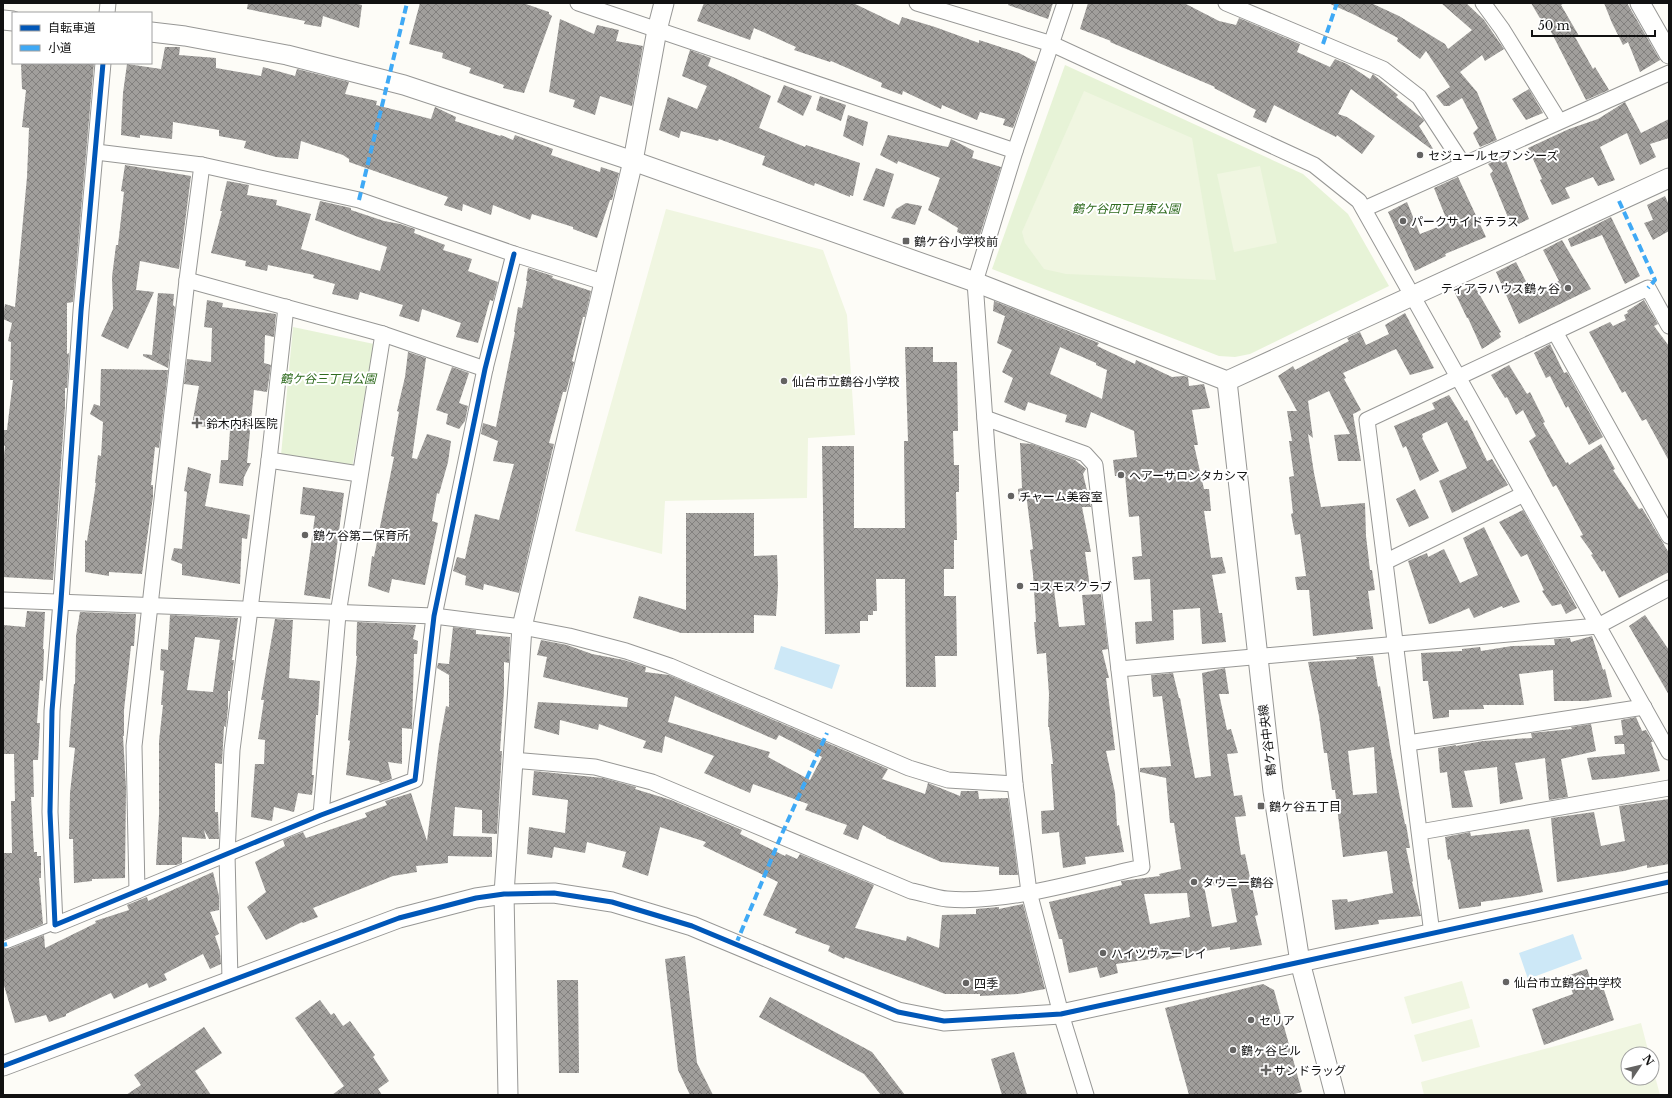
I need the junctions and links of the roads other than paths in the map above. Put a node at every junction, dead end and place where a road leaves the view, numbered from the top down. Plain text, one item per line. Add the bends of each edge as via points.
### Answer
1 (578, 3) edge
2 (664, 3) edge
3 (917, 3) edge
4 (1065, 3) edge
5 (1226, 3) edge
6 (1483, 3) edge
7 (1640, 3) edge
8 (657, 30) junction
9 (152, 32) edge
10 (1052, 44) junction
11 (1669, 54) edge
12 (103, 64) edge
13 (1669, 73) edge
14 (1559, 121) junction
15 (1015, 151) junction
16 (96, 152) junction
17 (633, 161) junction
18 (1463, 164) junction
19 (202, 165) junction
20 (1669, 178) edge
21 (1364, 209) junction
22 (514, 254) junction
23 (187, 280) junction
24 (603, 282) junction
25 (976, 282) junction
26 (1412, 296) junction
27 (286, 307) junction
28 (1669, 326) edge
29 (1555, 332) junction
30 (383, 334) junction
31 (485, 369) junction
32 (1458, 378) junction
33 (1227, 381) junction
34 (985, 418) junction
35 (269, 460) junction
36 (359, 474) junction
37 (1524, 494) junction
38 (1669, 536) edge
39 (1385, 562) junction
40 (1669, 588) edge
41 (3, 600) edge
42 (61, 601) junction
43 (150, 605) junction
44 (249, 610) junction
45 (338, 614) junction
46 (434, 616) junction
47 (1598, 626) junction
48 (522, 627) junction
49 (1396, 644) junction
50 (1257, 657) junction
51 (1119, 669) junction
52 (1644, 707) junction
53 (1408, 743) junction
54 (1669, 752) edge
55 (512, 760) junction
56 (1016, 784) junction
57 (1669, 788) edge
58 (321, 815) junction
59 (1420, 832) junction
60 (227, 854) junction
61 (1669, 882) edge
62 (137, 891) junction
63 (1030, 892) junction
64 (504, 894) junction
65 (56, 925) junction
66 (1432, 934) junction
67 (7, 944) dead end
68 (1300, 962) junction
69 (230, 980) junction
70 (1061, 1014) junction
71 (3, 1066) edge
72 (508, 1095) edge
73 (1086, 1095) edge
74 (1335, 1095) edge

1 - 8 street
2 - 8 street
3 - 10 street
4 - 10 street
5 - 18 street via 1383,69 1419,97
6 - 14 street
7 - 11 street
8 - 15 street
8 - 17 street
9 - 17 street via 287,55 404,84
10 - 15 street
10 - 21 street via 1314,165 1359,201
12 - 16 street
13 - 14 street
14 - 18 street
15 - 25 street
16 - 19 street
16 - 42 street via 81,310
17 - 24 street
17 - 25 street
18 - 21 street
19 - 22 street via 359,200
19 - 23 street
20 - 26 street
21 - 26 street
22 - 24 street
22 - 31 street
23 - 27 street
23 - 43 street
24 - 48 street
25 - 33 street
25 - 34 street
26 - 32 street
26 - 33 street
27 - 30 street
27 - 35 street
28 - 29 street via 1648,288
29 - 32 street
29 - 38 street
30 - 31 street
30 - 36 street
31 - 46 street
32 - 37 street
32 - 39 street via 1367,420
33 - 50 street, 鶴ケ谷中央線
34 - 51 street via 1085,454 1094,465
34 - 56 street
35 - 36 street
35 - 44 street
36 - 45 street
37 - 39 street
37 - 47 street
39 - 49 street
40 - 47 street
41 - 42 street
42 - 43 street
42 - 65 street via 52,711 50,812
43 - 44 street
43 - 62 street via 134,746
44 - 45 street
44 - 60 street via 232,750
45 - 46 street
45 - 58 street
46 - 48 street
46 - 58 street via 415,780
47 - 49 street
47 - 52 street
48 - 55 street
48 - 56 street via 569,636 670,666 909,768 948,780
49 - 50 street
49 - 53 street
50 - 51 street
50 - 68 street, 鶴ケ谷中央線 via 1273,791
51 - 63 street via 1142,867
52 - 53 street
52 - 54 street
53 - 59 street
55 - 63 street via 595,767 652,782 911,891 946,899 977,899
55 - 64 street
56 - 63 street
57 - 59 street
58 - 60 street
59 - 66 street
60 - 62 street
60 - 69 street
61 - 66 street
62 - 65 street
63 - 70 street
64 - 69 street via 476,898 399,918
64 - 70 street via 554,893 607,901 663,917 696,927 898,1012 944,1021
64 - 72 street
65 - 67 lane
66 - 68 street
68 - 70 street
68 - 74 street, 鶴ケ谷中央線
69 - 71 street
70 - 73 street

